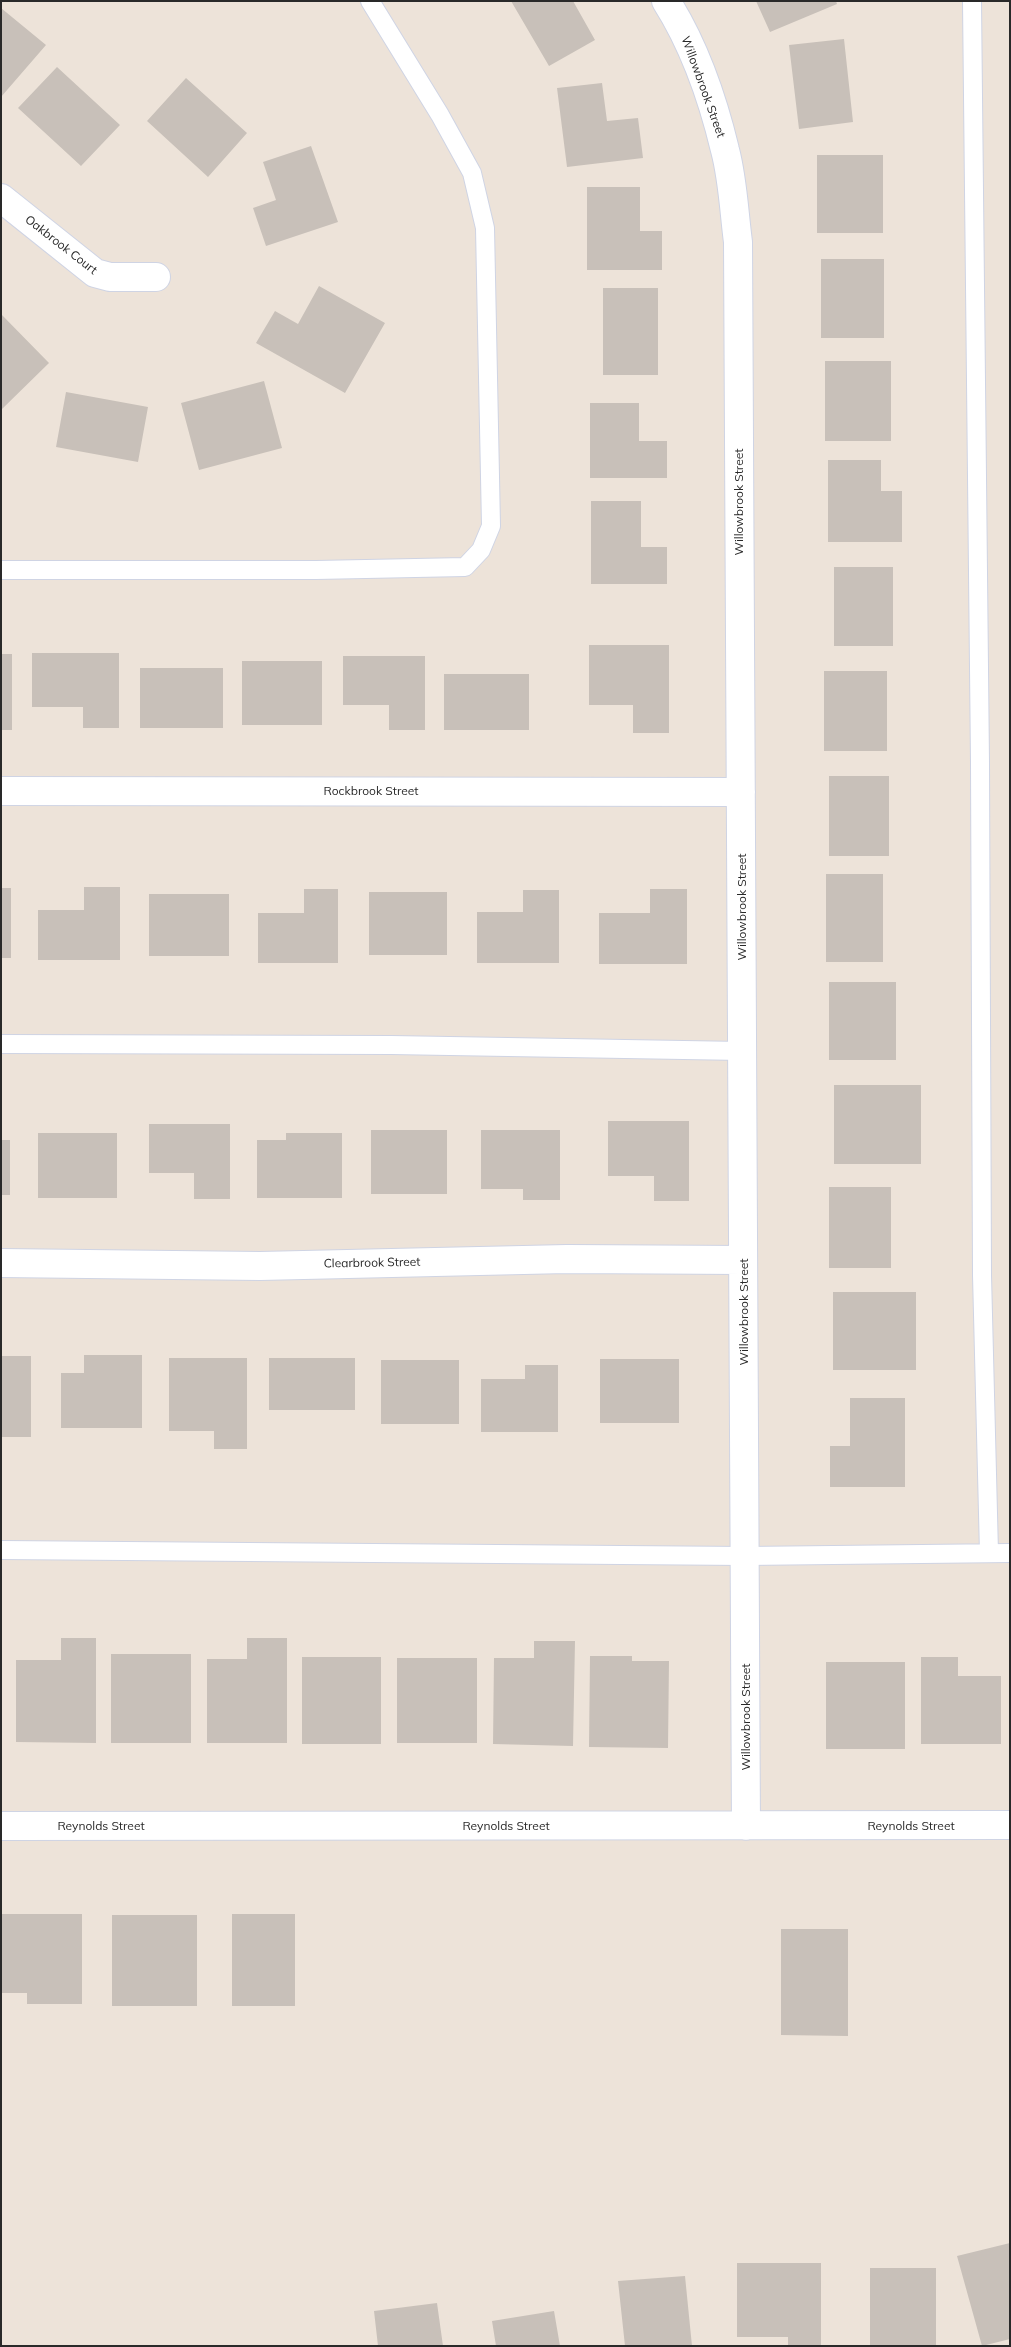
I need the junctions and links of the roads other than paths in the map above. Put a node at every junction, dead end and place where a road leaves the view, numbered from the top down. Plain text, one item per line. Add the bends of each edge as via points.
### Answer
1 (370, 1) edge
2 (666, 1) edge
3 (972, 1) edge
4 (1, 198) edge
5 (156, 277) dead end
6 (1, 570) edge
7 (1, 791) edge
8 (741, 792) junction
9 (1, 1044) edge
10 (742, 1051) junction
11 (743, 1260) junction
12 (1, 1263) edge
13 (1, 1550) edge
14 (988, 1553) junction
15 (1010, 1553) edge
16 (745, 1556) junction
17 (1010, 1825) edge
18 (1, 1826) edge
19 (746, 1826) junction

1 - 6 lane via 472,173 485,228 491,526 481,550 465,567
2 - 8 street, Willowbrook Street via 693,54 714,111 726,152 738,242
3 - 14 lane via 982,1265
4 - 5 street, Oakbrook Court via 95,273 110,277
7 - 8 street, Rockbrook Street
8 - 10 street, Willowbrook Street
9 - 10 lane via 391,1045
10 - 11 street, Willowbrook Street
11 - 12 street, Clearbrook Street via 567,1259 260,1266
11 - 16 street, Willowbrook Street
13 - 16 lane
14 - 15 lane
14 - 16 lane
16 - 19 street, Willowbrook Street
17 - 19 street, Reynolds Street
18 - 19 street, Reynolds Street

